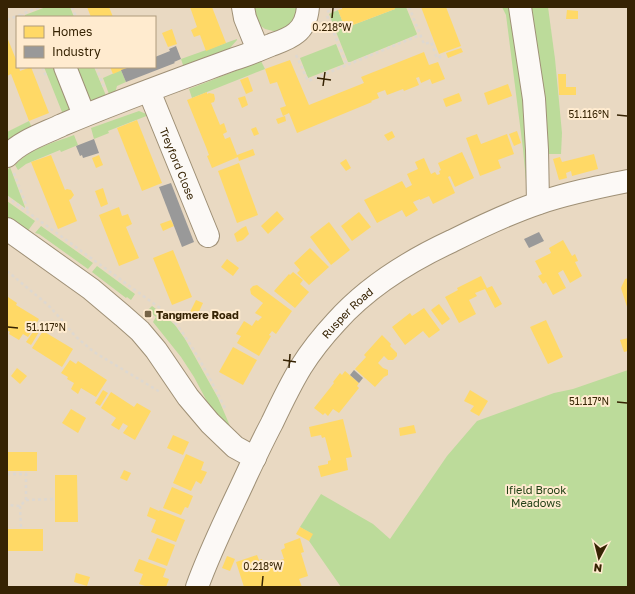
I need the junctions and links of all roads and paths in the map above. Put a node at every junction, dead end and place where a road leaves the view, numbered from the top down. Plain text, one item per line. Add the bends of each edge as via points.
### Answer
1 (40, 7) edge
2 (243, 7) edge
3 (323, 7) edge
4 (337, 7) edge
5 (409, 7) edge
6 (520, 7) edge
7 (316, 10) edge
8 (22, 15) edge
9 (420, 35) junction
10 (289, 38) junction
11 (258, 50) junction
12 (443, 56) dead end
13 (347, 65) junction
14 (65, 68) edge
15 (149, 90) junction
16 (84, 116) junction
17 (10, 163) edge
18 (628, 181) edge
19 (538, 203) junction
20 (28, 212) dead end
21 (7, 229) edge
22 (208, 236) dead end
23 (7, 271) edge
24 (160, 392) dead end
25 (255, 458) junction
26 (7, 474) edge
27 (55, 499) dead end
28 (26, 500) junction
29 (7, 505) edge
30 (20, 506) junction
31 (21, 528) dead end
32 (197, 587) edge

1 - 8 path
2 - 11 street
3 - 7 path
4 - 7 path
5 - 9 path
6 - 19 street via 534,99
7 - 10 street via 307,16 300,30
7 - 13 path
9 - 12 path via 424,44 431,42 437,58
9 - 13 path
10 - 11 street
10 - 13 path via 308,81
11 - 15 street
14 - 16 street
15 - 16 street
15 - 22 street, Treyford Close
16 - 17 street via 24,143 10,152
17 - 20 path
18 - 19 street, Rusper Road
19 - 25 street, Rusper Road via 428,252 359,298 332,326 301,367
21 - 25 street via 91,289 140,331 210,423 236,447
23 - 24 path via 48,305 75,336 94,352
25 - 32 street, Rusper Road
26 - 28 path via 26,474
27 - 28 path
28 - 30 path
29 - 30 path
30 - 31 path

